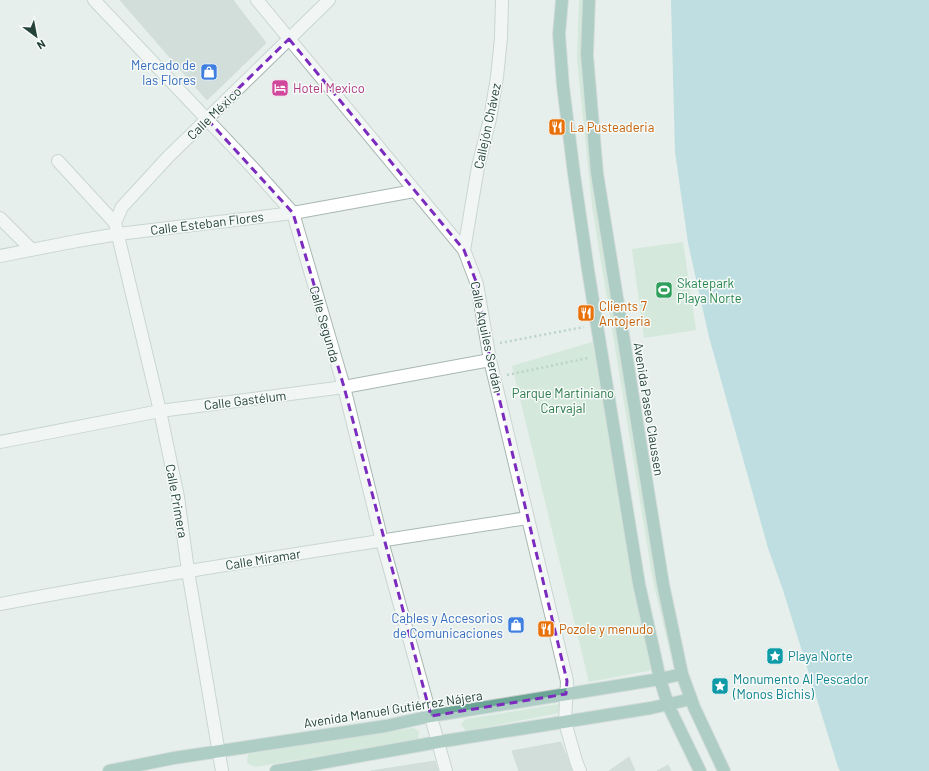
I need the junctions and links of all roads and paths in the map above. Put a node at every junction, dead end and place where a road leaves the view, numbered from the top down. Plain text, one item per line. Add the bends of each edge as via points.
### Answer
1 (94, 0) edge
2 (257, 0) edge
3 (329, 0) edge
4 (502, 0) edge
5 (562, 0) edge
6 (589, 0) edge
7 (289, 39) junction
8 (207, 120) junction
9 (58, 161) dead end
10 (414, 191) junction
11 (292, 213) junction
12 (0, 218) edge
13 (117, 229) junction
14 (31, 249) junction
15 (464, 250) junction
16 (0, 256) edge
17 (597, 324) junction
18 (488, 345) junction
19 (602, 355) junction
20 (490, 360) junction
21 (494, 377) junction
22 (344, 387) junction
23 (160, 411) junction
24 (0, 442) edge
25 (527, 518) junction
26 (382, 541) junction
27 (188, 571) junction
28 (0, 604) edge
29 (682, 674) junction
30 (660, 679) junction
31 (566, 694) junction
32 (691, 699) junction
33 (668, 705) junction
34 (431, 716) junction
35 (565, 722) junction
36 (438, 742) junction
37 (219, 752) junction
38 (109, 771) edge
39 (222, 771) edge
40 (276, 771) edge
41 (446, 771) edge
42 (580, 771) edge
43 (700, 771) edge
44 (724, 771) edge

1 - 8 street, Calle Segunda
2 - 7 street, Calle Aquiles Serdán
3 - 7 street, Calle México
4 - 15 street, Callejón Chávez via 497,77
5 - 17 main road via 559,34 563,86
6 - 29 main road, Avenida Paseo Claussen via 587,62 597,173 663,584
7 - 8 street, Calle México
7 - 10 street, Calle Aquiles Serdán
8 - 11 street, Calle Segunda
8 - 13 street, Calle México via 122,208
9 - 13 street
10 - 11 street, Calle Esteban Flores
10 - 15 street, Calle Aquiles Serdán
11 - 13 street, Calle Esteban Flores
11 - 22 street, Calle Segunda
12 - 14 street
13 - 14 street, Calle Esteban Flores
13 - 23 street, Calle Primera
14 - 16 street, Calle Esteban Flores
15 - 18 street, Calle Aquiles Serdán via 477,284
17 - 18 path
17 - 19 main road
18 - 20 street, Calle Aquiles Serdán
19 - 21 path
19 - 30 main road via 639,584
20 - 21 street, Calle Aquiles Serdán
20 - 22 street, Calle Gastélum
21 - 25 street, Calle Aquiles Serdán
22 - 23 street, Calle Gastélum
22 - 26 street, Calle Segunda
23 - 24 street, Calle Gastélum
23 - 27 street, Calle Primera via 178,497
25 - 26 street, Calle Miramar
25 - 31 street, Calle Aquiles Serdán via 567,681
26 - 27 street, Calle Miramar
26 - 34 street, Calle Segunda
27 - 28 street, Calle Miramar
27 - 37 street, Calle Primera
29 - 30 main road, Avenida Manuel Gutiérrez Nájera
29 - 32 main road, Avenida Paseo Claussen
30 - 31 main road, Avenida Manuel Gutiérrez Nájera
30 - 33 main road
31 - 34 main road, Avenida Manuel Gutiérrez Nájera
31 - 35 street, Calle Aquiles Serdán
32 - 33 main road
32 - 44 main road, Avenida Paseo Claussen
33 - 35 main road
33 - 43 main road
34 - 36 street, Calle Segunda
34 - 37 main road, Avenida Manuel Gutiérrez Nájera via 386,726
35 - 36 main road
35 - 42 street
36 - 40 main road
36 - 41 street, Calle Segunda
37 - 38 main road, Avenida Manuel Gutiérrez Nájera
37 - 39 street, Calle Primera

